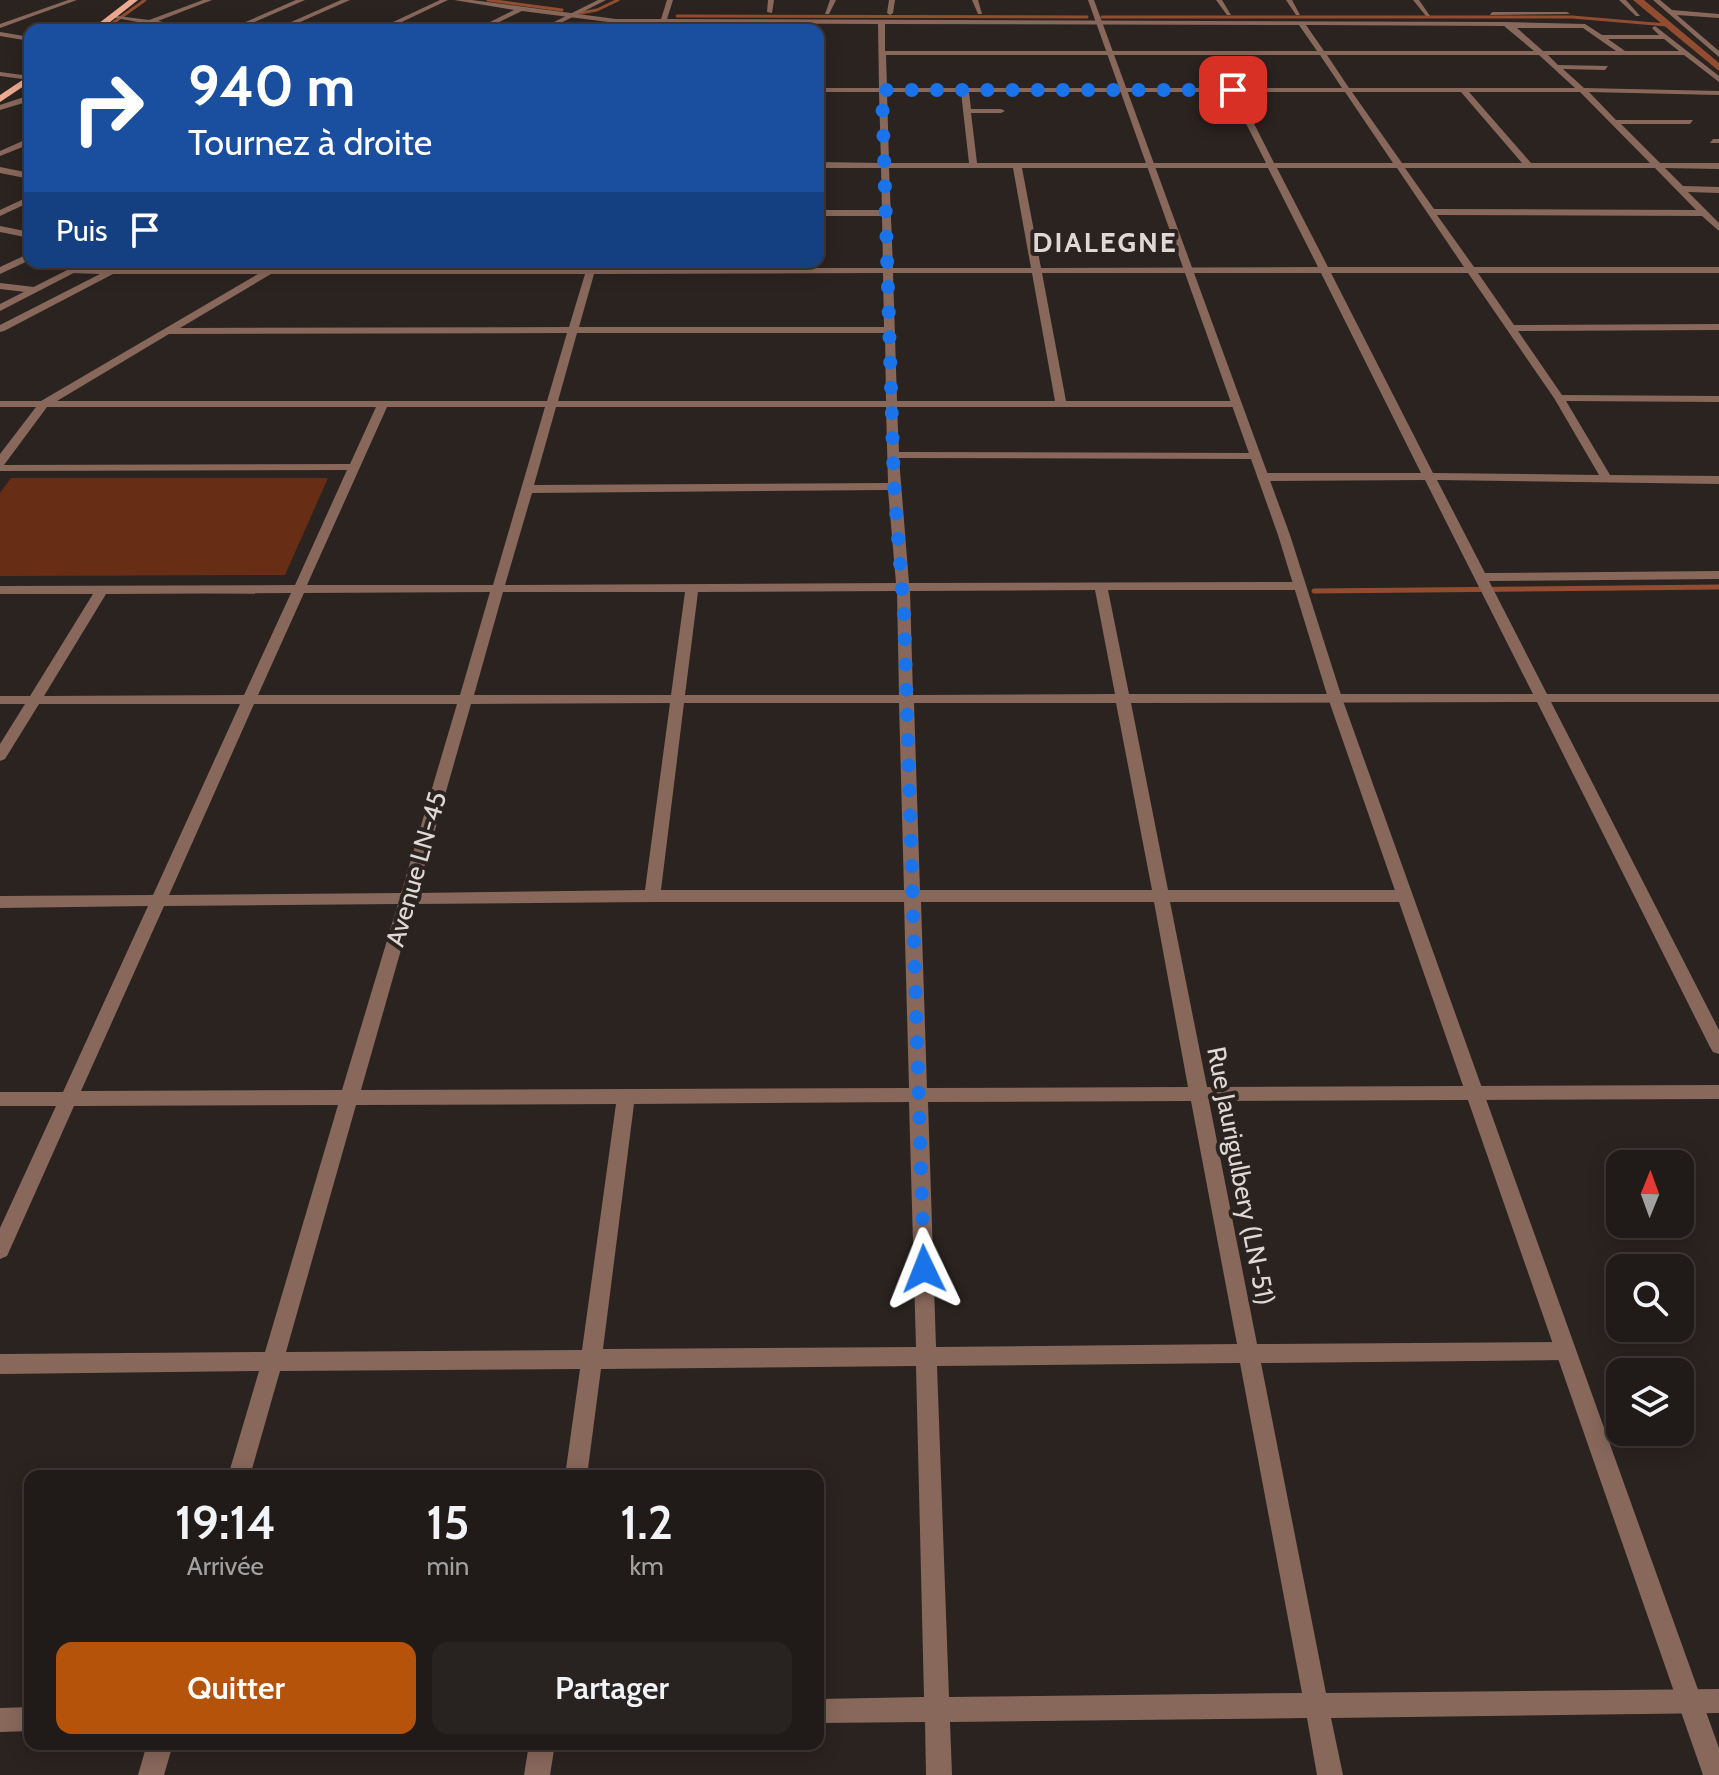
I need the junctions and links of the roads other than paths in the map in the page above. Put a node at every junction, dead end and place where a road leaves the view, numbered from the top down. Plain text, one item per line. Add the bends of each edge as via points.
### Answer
1 (74, 0) edge
2 (134, 0) edge
3 (209, 0) edge
4 (302, 0) edge
5 (347, 0) edge
6 (445, 0) edge
7 (457, 0) edge
8 (603, 0) edge
9 (670, 0) edge
10 (771, 0) edge
11 (833, 0) edge
12 (892, 0) edge
13 (975, 0) edge
14 (1219, 0) edge
15 (1289, 0) edge
16 (1416, 0) edge
17 (1622, 0) edge
18 (1656, 0) edge
19 (1524, 7) dead end
20 (520, 9) junction
21 (278, 10) junction
22 (666, 12) junction
23 (770, 12) junction
24 (1095, 12) edge
25 (1671, 12) junction
26 (827, 13) junction
27 (890, 13) junction
28 (980, 13) junction
29 (1229, 14) junction
30 (1531, 14) junction
31 (1567, 14) dead end
32 (311, 15) junction
33 (1428, 15) junction
34 (1638, 15) dead end
35 (1707, 15) junction
36 (569, 16) junction
37 (1719, 16) edge
38 (118, 17) junction
39 (1299, 18) junction
40 (600, 20) junction
41 (150, 22) junction
42 (881, 22) junction
43 (105, 24) edge
44 (141, 24) edge
45 (163, 24) edge
46 (244, 24) edge
47 (290, 24) edge
48 (392, 24) edge
49 (489, 24) edge
50 (553, 24) edge
51 (592, 24) edge
52 (641, 24) edge
53 (663, 24) edge
54 (824, 24) edge
55 (0, 26) edge
56 (1511, 26) junction
57 (1655, 28) dead end
58 (1719, 28) edge
59 (0, 34) edge
60 (1603, 37) junction
61 (1666, 37) junction
62 (24, 38) edge
63 (881, 53) junction
64 (1322, 53) junction
65 (1686, 53) junction
66 (1110, 54) junction
67 (1541, 54) junction
68 (1625, 54) junction
69 (1719, 55) edge
70 (1558, 67) junction
71 (1605, 68) dead end
72 (0, 74) edge
73 (24, 77) edge
74 (1719, 80) edge
75 (24, 82) edge
76 (1123, 89) junction
77 (824, 90) edge
78 (882, 90) junction
79 (965, 90) junction
80 (1233, 90) junction
81 (1347, 90) junction
82 (1463, 90) junction
83 (1582, 90) junction
84 (1719, 93) edge
85 (0, 99) edge
86 (24, 100) edge
87 (0, 108) edge
88 (968, 111) junction
89 (1001, 111) dead end
90 (1612, 122) junction
91 (1690, 122) dead end
92 (24, 144) edge
93 (0, 154) edge
94 (824, 165) edge
95 (884, 165) junction
96 (973, 165) junction
97 (1017, 165) junction
98 (1151, 165) junction
99 (1272, 165) junction
100 (1399, 165) junction
101 (1528, 165) junction
102 (1659, 166) junction
103 (1719, 166) edge
104 (0, 170) edge
105 (24, 175) edge
106 (1679, 189) junction
107 (1719, 190) edge
108 (24, 202) edge
109 (1431, 212) junction
110 (0, 213) edge
111 (824, 213) edge
112 (886, 213) junction
113 (1714, 221) edge
114 (0, 229) edge
115 (24, 234) edge
116 (24, 259) edge
117 (79, 268) edge
118 (378, 268) edge
119 (591, 268) edge
120 (740, 268) edge
121 (116, 269) junction
122 (271, 269) junction
123 (887, 270) junction
124 (1036, 270) junction
125 (1189, 270) junction
126 (1325, 270) junction
127 (1471, 270) junction
128 (1719, 270) edge
129 (0, 271) edge
130 (73, 271) junction
131 (0, 286) edge
132 (34, 290) junction
133 (0, 308) edge
134 (1719, 327) edge
135 (1511, 328) junction
136 (0, 329) edge
137 (889, 330) junction
138 (168, 331) junction
139 (573, 332) junction
140 (1559, 398) junction
141 (1719, 399) edge
142 (45, 403) junction
143 (0, 404) edge
144 (383, 404) junction
145 (552, 404) junction
146 (892, 404) junction
147 (1061, 404) junction
148 (1236, 404) junction
149 (893, 455) junction
150 (1255, 456) junction
151 (0, 462) edge
152 (354, 467) junction
153 (0, 468) edge
154 (1428, 476) junction
155 (1263, 477) junction
156 (1607, 479) junction
157 (1719, 480) edge
158 (894, 486) junction
159 (527, 489) junction
160 (1719, 575) edge
161 (1481, 577) junction
162 (1101, 586) junction
163 (1300, 586) junction
164 (903, 587) junction
165 (498, 588) junction
166 (692, 588) junction
167 (102, 589) junction
168 (298, 589) junction
169 (0, 590) edge
170 (1335, 698) junction
171 (1542, 698) junction
172 (1719, 698) edge
173 (248, 699) junction
174 (465, 699) junction
175 (677, 699) junction
176 (907, 699) junction
177 (1123, 699) junction
178 (0, 700) edge
179 (34, 700) junction
180 (0, 756) edge
181 (652, 896) junction
182 (1405, 896) junction
183 (1161, 897) junction
184 (913, 898) junction
185 (407, 900) junction
186 (157, 901) junction
187 (0, 902) edge
188 (1719, 1047) edge
189 (1719, 1092) edge
190 (1475, 1093) junction
191 (1199, 1094) junction
192 (918, 1095) junction
193 (626, 1096) junction
194 (349, 1098) junction
195 (0, 1099) edge
196 (68, 1099) junction
197 (0, 1250) edge
198 (1566, 1351) junction
199 (1249, 1353) junction
200 (926, 1356) junction
201 (591, 1359) junction
202 (272, 1362) junction
203 (0, 1364) edge
204 (241, 1470) edge
205 (577, 1470) edge
206 (1690, 1701) junction
207 (1719, 1701) edge
208 (1317, 1705) junction
209 (937, 1710) junction
210 (824, 1711) edge
211 (24, 1719) edge
212 (0, 1720) edge
213 (158, 1750) edge
214 (541, 1750) edge
215 (151, 1775) edge
216 (537, 1775) edge
217 (939, 1775) edge
218 (1330, 1775) edge
219 (1716, 1775) edge

1 - 55 street
2 - 38 main road
3 - 41 street
4 - 21 street
5 - 32 street
6 - 48 street
7 - 20 street
8 - 36 street
9 - 22 street
10 - 23 street
11 - 26 street
12 - 27 street
13 - 28 street
14 - 29 street
15 - 39 street
16 - 33 street
17 - 34 street
18 - 25 street
19 - 30 street
20 - 36 street
20 - 49 street
21 - 32 street
21 - 46 street
22 - 23 street
22 - 53 street
23 - 26 street
24 - 28 street
24 - 29 street
24 - 39 street
24 - 42 street
24 - 66 street
25 - 35 street
25 - 69 street
26 - 27 street
27 - 28 street
29 - 39 street
30 - 31 street
30 - 33 street
32 - 47 street
33 - 39 street
35 - 37 street
35 - 58 street
36 - 40 street
36 - 50 street
38 - 41 street
38 - 43 main road
39 - 56 street
39 - 64 street
40 - 51 street
40 - 52 street
41 - 44 street
41 - 45 street
42 - 54 street
42 - 63 street
56 - 60 street via 1580,25
56 - 67 street
57 - 61 street
59 - 62 street
60 - 61 street
60 - 68 street
61 - 65 street
63 - 66 street
63 - 78 street
64 - 66 street
64 - 67 street
64 - 81 street
65 - 68 street
65 - 74 street
66 - 76 street
67 - 68 street
67 - 70 street
70 - 71 street
70 - 83 street
72 - 73 street
75 - 85 main road
76 - 79 street
76 - 80 street
76 - 98 street
77 - 78 street
78 - 79 street
78 - 95 street
79 - 88 street
80 - 81 street
80 - 99 street
81 - 82 street
81 - 100 street
82 - 83 street
82 - 101 street
83 - 84 street
83 - 90 street
86 - 87 street
88 - 89 street
88 - 96 street
90 - 91 street
90 - 102 street
92 - 93 street
94 - 95 street
95 - 96 street
95 - 112 street
96 - 97 street
97 - 98 street
97 - 124 street
98 - 99 street
98 - 125 street
99 - 100 street
99 - 126 street
100 - 101 street
100 - 109 street
101 - 102 street
102 - 103 street
102 - 106 street
104 - 105 street
106 - 107 street
106 - 113 street
108 - 110 street
109 - 113 street
109 - 127 street
111 - 112 street
112 - 123 street
114 - 115 street
116 - 129 street
117 - 130 street
118 - 122 street
119 - 139 street, Avenue LN-45
120 - 123 street
121 - 122 street
121 - 130 street
121 - 136 street
122 - 138 street
123 - 124 street
123 - 137 street
124 - 125 street
124 - 147 street
125 - 126 street
125 - 148 street
126 - 127 street
126 - 154 street
127 - 128 street
127 - 135 street
130 - 132 street
131 - 132 street
132 - 133 street
134 - 135 street
135 - 140 street
137 - 139 street
137 - 146 street
138 - 139 street
138 - 142 street
139 - 145 street, Avenue LN-45
140 - 141 street
140 - 156 street
142 - 143 street
142 - 144 street
142 - 151 street
144 - 145 street
144 - 152 street
145 - 146 street
145 - 159 street, Avenue LN-45
146 - 147 street
146 - 149 street
147 - 148 street
148 - 150 street
149 - 150 street
149 - 158 street
150 - 155 street
152 - 153 street
152 - 168 street
154 - 155 street
154 - 156 street
154 - 161 street
155 - 163 street
156 - 157 street
158 - 159 street
158 - 164 street
159 - 165 street, Avenue LN-45
160 - 161 street
161 - 171 street
162 - 163 street
162 - 164 street
162 - 177 street, Rue Jaurigulbery (LN-51)
163 - 170 street
164 - 166 street
164 - 176 street
165 - 166 street
165 - 168 street
165 - 174 street, Avenue LN-45
166 - 175 street
167 - 168 street
167 - 169 street
167 - 179 street
168 - 173 street
170 - 171 street
170 - 177 street
170 - 182 street
171 - 172 street
171 - 188 street
173 - 174 street
173 - 179 street
173 - 186 street
174 - 175 street
174 - 185 street, Avenue LN-45
175 - 176 street
175 - 181 street
176 - 177 street
176 - 184 street
177 - 183 street, Rue Jaurigulbery (LN-51)
178 - 179 street
179 - 180 street
181 - 184 street
181 - 185 street
182 - 183 street
182 - 190 street
183 - 184 street
183 - 191 street, Rue Jaurigulbery (LN-51)
184 - 192 street
185 - 186 street
185 - 194 street, Avenue LN-45
186 - 187 street
186 - 196 street
189 - 190 street
190 - 191 street
190 - 198 street
191 - 192 street
191 - 199 street, Rue Jaurigulbery (LN-51)
192 - 193 street
192 - 200 street
193 - 194 street
193 - 201 street
194 - 196 street
194 - 202 street, Avenue LN-45
195 - 196 street
196 - 197 street
198 - 199 street
198 - 206 street
199 - 200 street
199 - 208 street, Rue Jaurigulbery (LN-51)
200 - 201 street
200 - 209 street
201 - 202 street
201 - 205 street
202 - 203 street
202 - 204 street, Avenue LN-45
206 - 207 street
206 - 208 street
206 - 219 street
208 - 209 street
208 - 218 street, Rue Jaurigulbery (LN-51)
209 - 210 street
209 - 217 street
211 - 212 street
213 - 215 street
214 - 216 street

